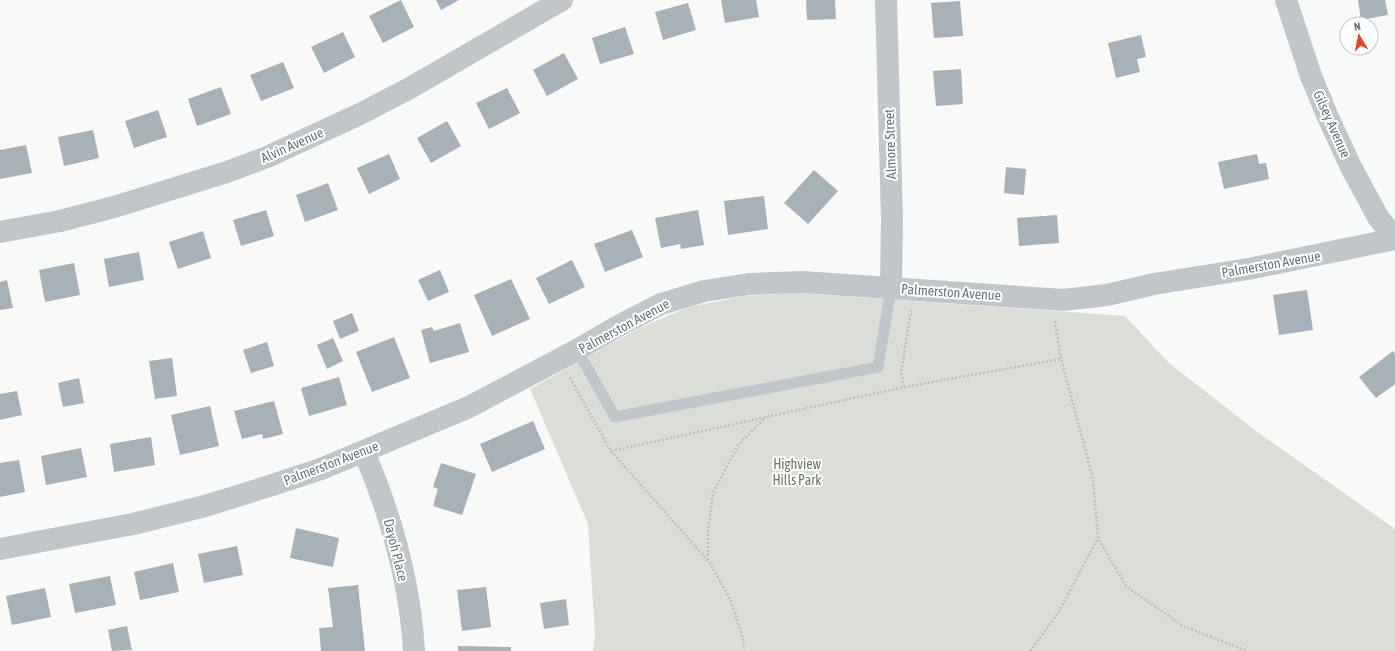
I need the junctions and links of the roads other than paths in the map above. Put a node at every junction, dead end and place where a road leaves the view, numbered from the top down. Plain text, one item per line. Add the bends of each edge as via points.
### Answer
1 (562, 0) edge
2 (886, 0) edge
3 (1286, 0) edge
4 (0, 232) edge
5 (1395, 239) edge
6 (891, 288) junction
7 (577, 350) junction
8 (364, 452) junction
9 (0, 549) edge
10 (414, 651) edge

1 - 4 street, Alvin Avenue via 360,114 267,157 114,207 60,221
2 - 6 street, Almore Street via 892,220
3 - 5 street, Gilsey Avenue via 1310,76 1327,115 1375,210
5 - 6 street, Palmerston Avenue via 1085,298 1063,300
6 - 7 street, Palmerston Avenue via 777,282 704,291 660,304
6 - 7 lane via 878,366 615,417
7 - 8 street, Palmerston Avenue via 469,407
8 - 9 street, Palmerston Avenue via 205,506 133,524
8 - 10 street, Dayoh Place via 397,544 410,606

